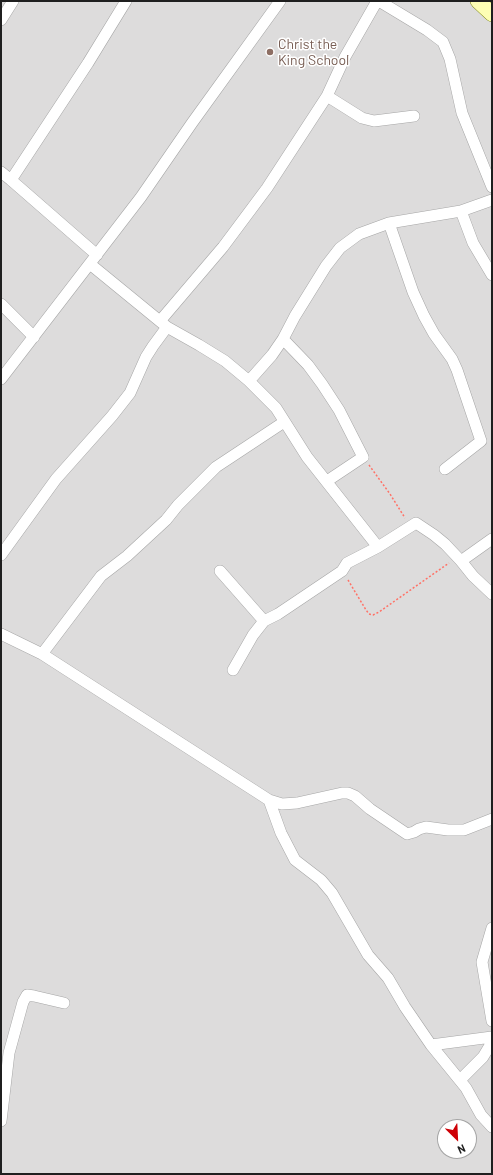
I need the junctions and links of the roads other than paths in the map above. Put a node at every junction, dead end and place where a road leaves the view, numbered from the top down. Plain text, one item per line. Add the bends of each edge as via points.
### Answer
1 (13, 1) edge
2 (126, 1) edge
3 (280, 1) edge
4 (378, 1) edge
5 (478, 1) edge
6 (492, 14) edge
7 (1, 20) edge
8 (327, 96) junction
9 (414, 116) dead end
10 (1, 172) edge
11 (11, 180) junction
12 (492, 187) edge
13 (492, 200) edge
14 (461, 211) junction
15 (390, 224) junction
16 (93, 259) junction
17 (492, 275) edge
18 (1, 304) edge
19 (163, 324) junction
20 (34, 337) junction
21 (283, 339) junction
22 (1, 380) edge
23 (249, 381) junction
24 (284, 422) junction
25 (445, 469) dead end
26 (327, 482) junction
27 (492, 539) edge
28 (378, 546) junction
29 (1, 555) edge
30 (459, 559) junction
31 (220, 571) dead end
32 (492, 594) edge
33 (264, 622) junction
34 (1, 634) edge
35 (42, 654) junction
36 (233, 670) dead end
37 (269, 800) junction
38 (492, 819) edge
39 (492, 928) edge
40 (64, 1003) dead end
41 (492, 1021) edge
42 (492, 1037) edge
43 (492, 1042) edge
44 (431, 1045) junction
45 (460, 1080) junction
46 (1, 1121) edge
47 (492, 1127) edge

1 - 7 street
2 - 11 street
3 - 16 street via 141,197
4 - 8 street via 345,57
4 - 12 street via 443,42 450,58 462,113
5 - 6 street
8 - 9 street via 362,118 374,121
8 - 19 street via 258,200
10 - 11 street
11 - 16 street
13 - 14 street
14 - 15 street
14 - 17 street via 474,243
15 - 21 street via 359,234 340,248 326,266
15 - 25 street via 424,316 457,370 481,441
16 - 19 street
16 - 20 street
18 - 20 street
19 - 23 street via 218,357
19 - 29 street via 130,393 56,479
20 - 22 street
21 - 23 street
21 - 26 street via 322,384 339,410 363,457
23 - 24 street via 276,408
24 - 26 street via 306,457
24 - 35 street via 216,466 166,520 101,576
26 - 28 street
27 - 30 street
28 - 30 street via 416,523 445,544
28 - 33 street via 346,563 342,571
30 - 32 street
31 - 33 street
33 - 36 street via 253,635
34 - 35 street
35 - 37 street
37 - 38 street via 282,804 297,803 348,793 407,834 426,826 464,830
37 - 44 street via 281,833 295,860 320,880 332,894 368,955 388,978
39 - 41 street via 482,962
40 - 46 street via 34,996 27,996 23,1002 9,1053
42 - 44 street
43 - 45 street via 483,1056
44 - 45 street
45 - 47 street via 481,1115

